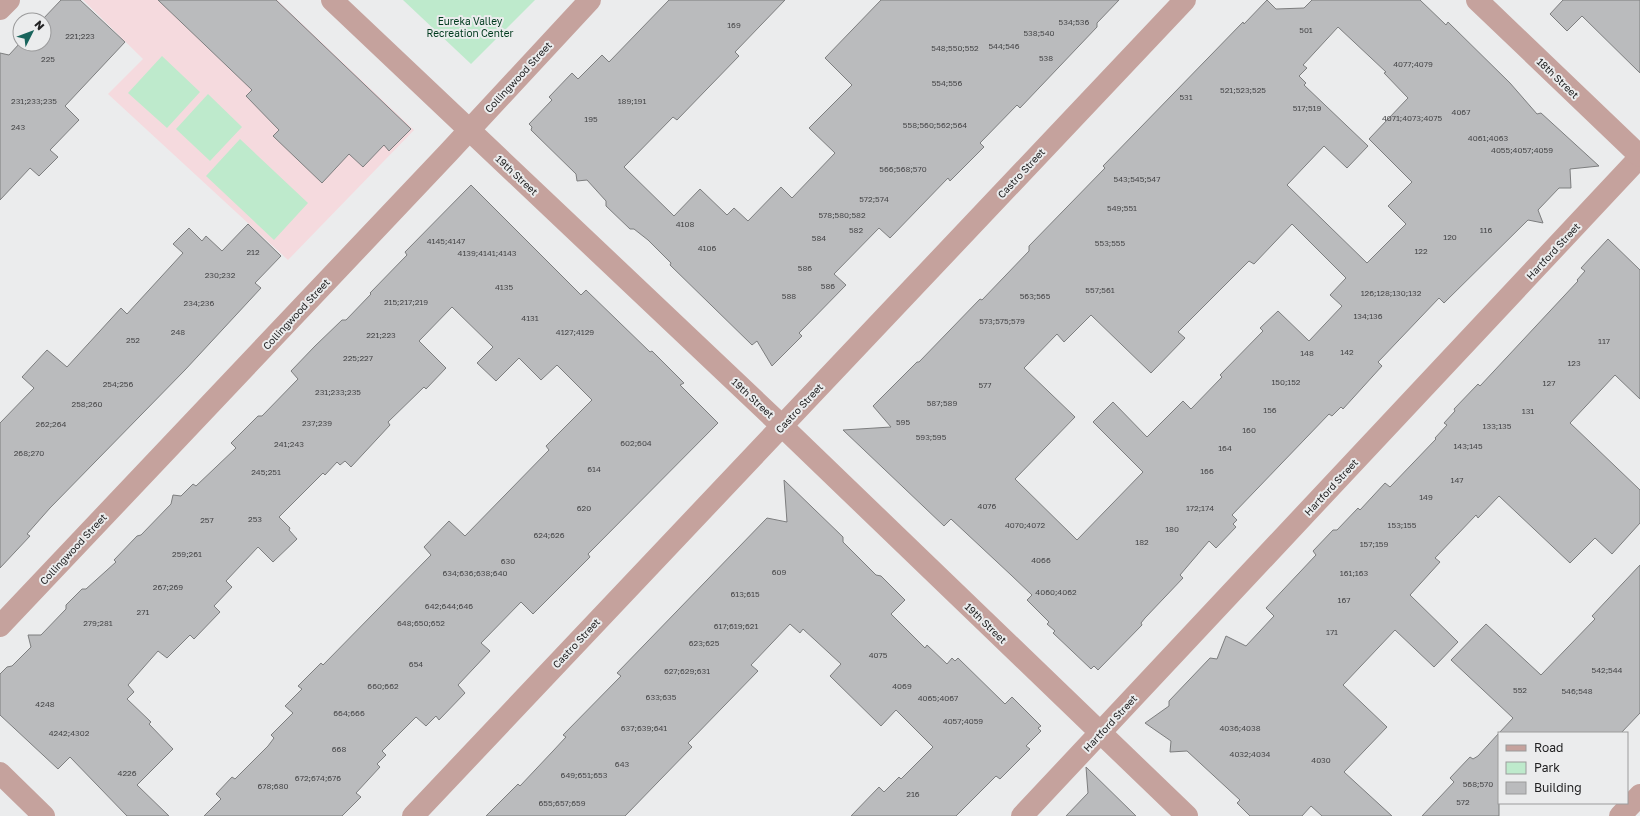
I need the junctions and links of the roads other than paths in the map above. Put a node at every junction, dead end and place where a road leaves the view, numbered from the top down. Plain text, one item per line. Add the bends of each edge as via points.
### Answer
1 (9, 0) edge
2 (332, 0) edge
3 (590, 0) edge
4 (1185, 0) edge
5 (1477, 0) edge
6 (0, 9) edge
7 (469, 130) junction
8 (1640, 156) edge
9 (782, 426) junction
10 (0, 626) edge
11 (1101, 733) junction
12 (0, 773) edge
13 (1640, 795) edge
14 (44, 816) edge
15 (413, 816) edge
16 (1022, 816) edge
17 (1187, 816) edge
18 (1620, 816) edge

1 - 6 street
2 - 7 street, 19th Street
3 - 7 street, Collingwood Street
4 - 9 street, Castro Street
5 - 8 street, 18th Street
7 - 9 street, 19th Street
7 - 10 street, Collingwood Street
8 - 11 street, Hartford Street
9 - 11 street, 19th Street
9 - 15 street, Castro Street
11 - 16 street, Hartford Street
11 - 17 street, 19th Street
12 - 14 street
13 - 18 street

